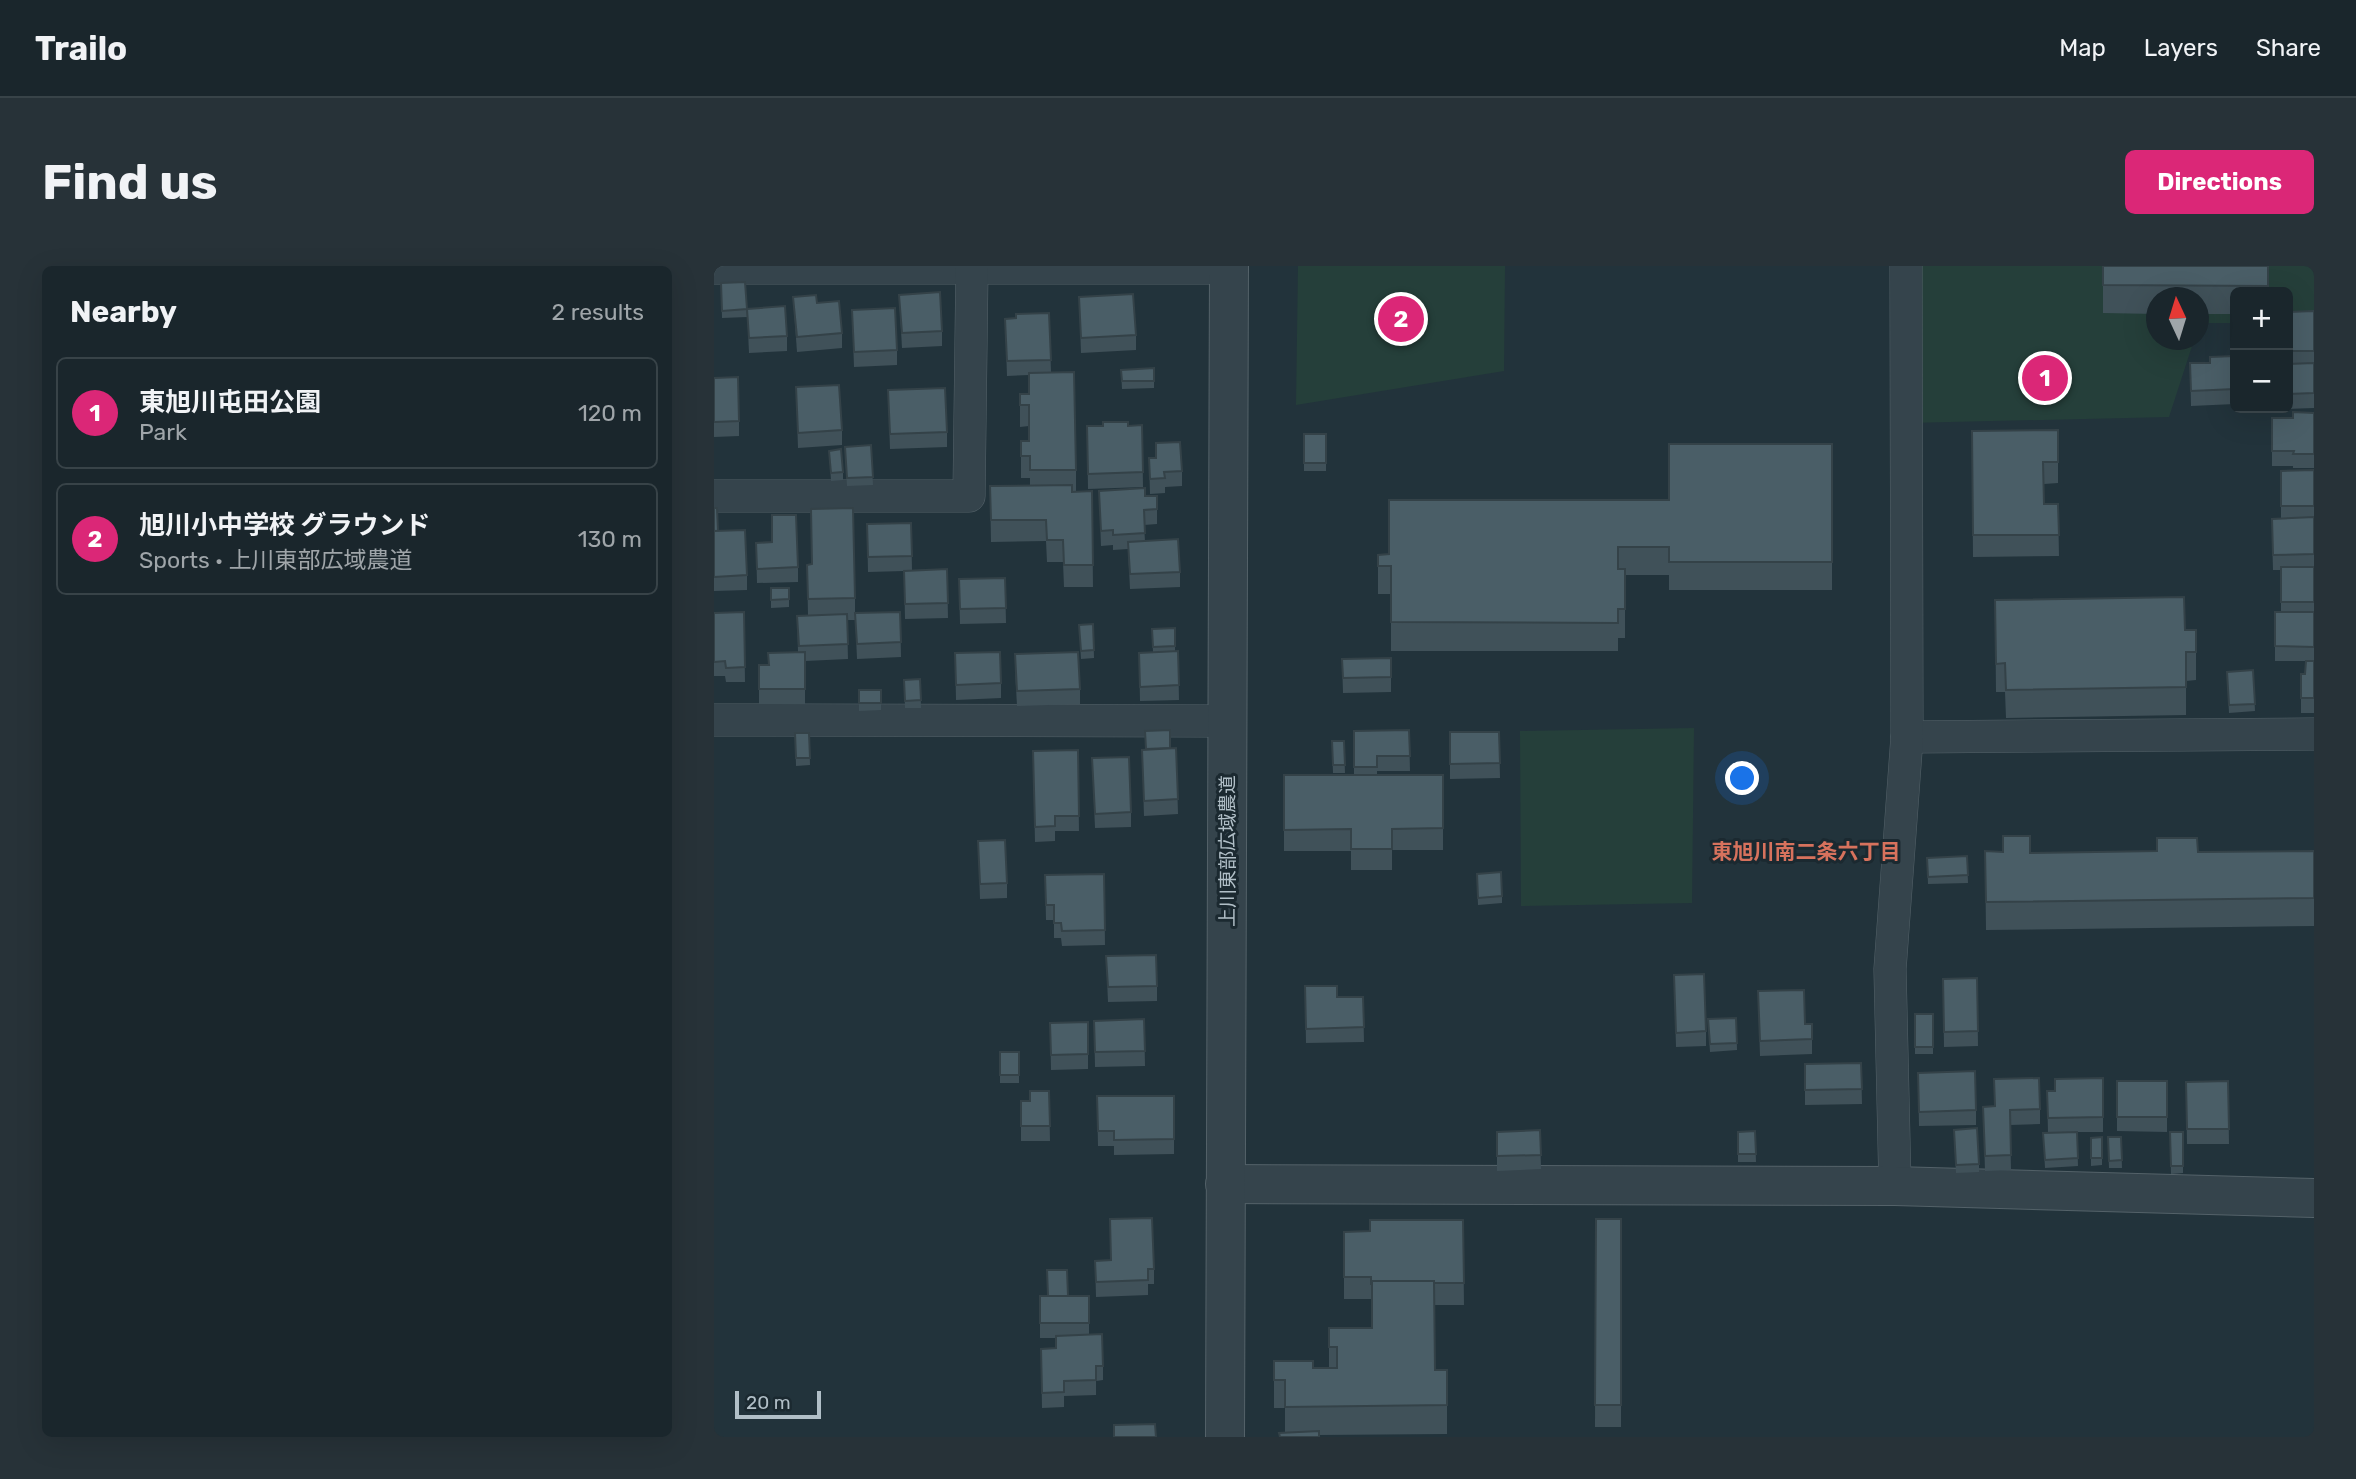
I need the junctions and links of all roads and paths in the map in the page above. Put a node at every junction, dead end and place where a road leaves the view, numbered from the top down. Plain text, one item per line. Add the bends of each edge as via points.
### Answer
1 (1906, 266) edge
2 (972, 267) edge
3 (1229, 267) edge
4 (714, 268) edge
5 (714, 496) edge
6 (714, 720) edge
7 (1227, 722) junction
8 (2314, 734) edge
9 (1907, 737) junction
10 (1225, 1184) junction
11 (1895, 1186) junction
12 (2314, 1198) edge
13 (1225, 1437) edge

1 - 9 street
2 - 3 street
2 - 4 street
2 - 5 street via 969,496
3 - 7 street, 上川東部広域農道
6 - 7 street
7 - 10 street, 上川東部広域農道
8 - 9 street
9 - 11 street via 1890,969
10 - 11 street
10 - 13 street, 上川東部広域農道
11 - 12 street

